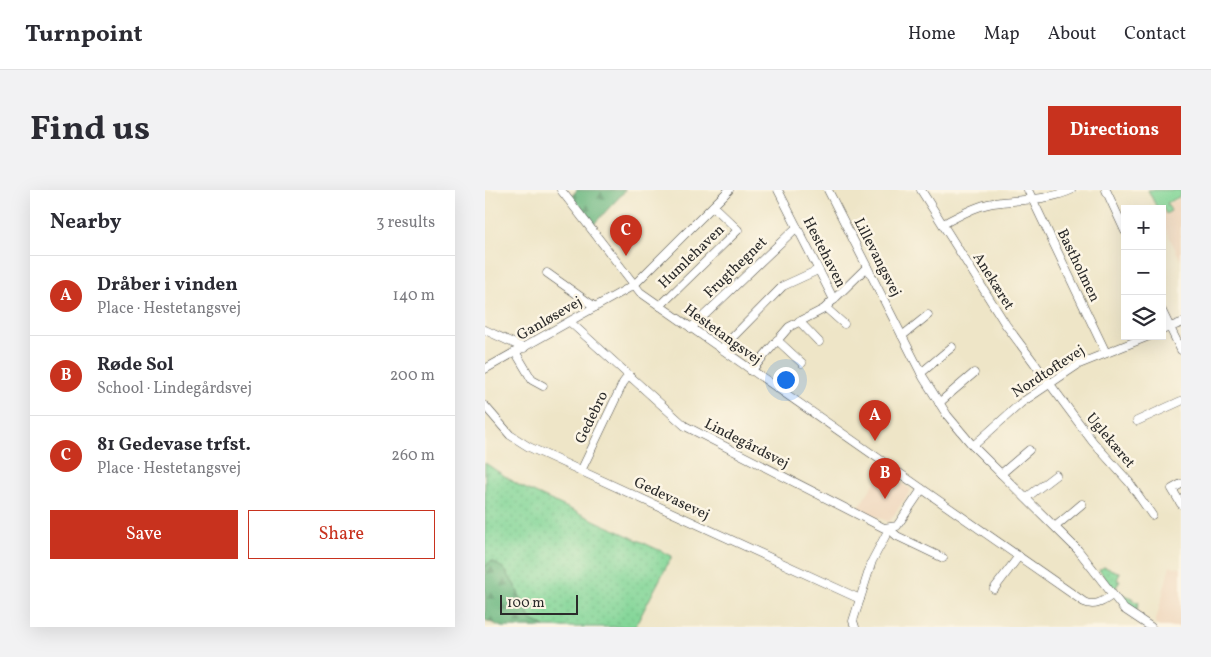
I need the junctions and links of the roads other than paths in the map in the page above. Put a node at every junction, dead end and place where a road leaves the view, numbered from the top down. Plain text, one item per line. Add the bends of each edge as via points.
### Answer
1 (561, 190) edge
2 (729, 190) edge
3 (779, 190) edge
4 (828, 190) edge
5 (921, 190) edge
6 (1028, 190) edge
7 (1071, 190) edge
8 (1105, 190) edge
9 (1032, 199) junction
10 (713, 206) junction
11 (1121, 223) edge
12 (943, 224) junction
13 (797, 227) junction
14 (867, 267) junction
15 (818, 270) junction
16 (547, 273) dead end
17 (634, 285) junction
18 (834, 300) junction
19 (660, 306) junction
20 (595, 307) junction
21 (826, 308) junction
22 (928, 315) dead end
23 (570, 322) junction
24 (799, 322) junction
25 (1181, 323) edge
26 (844, 324) dead end
27 (691, 328) junction
28 (1166, 329) edge
29 (485, 330) edge
30 (903, 336) junction
31 (777, 340) junction
32 (1138, 340) edge
33 (819, 342) dead end
34 (952, 347) dead end
35 (721, 349) junction
36 (520, 350) junction
37 (1181, 350) edge
38 (1106, 352) junction
39 (802, 363) dead end
40 (485, 369) edge
41 (751, 371) junction
42 (921, 373) junction
43 (974, 373) dead end
44 (629, 375) junction
45 (1049, 383) junction
46 (543, 386) dead end
47 (1181, 401) edge
48 (939, 403) junction
49 (485, 406) edge
50 (1137, 421) dead end
51 (973, 446) junction
52 (1029, 450) dead end
53 (581, 471) junction
54 (1001, 474) junction
55 (1056, 475) dead end
56 (1181, 484) edge
57 (921, 489) junction
58 (1026, 498) junction
59 (1083, 504) dead end
60 (1181, 504) edge
61 (1152, 515) dead end
62 (1055, 526) junction
63 (889, 529) junction
64 (1019, 556) junction
65 (943, 558) dead end
66 (995, 589) dead end
67 (1111, 596) junction
68 (860, 599) junction
69 (855, 627) edge
70 (1151, 627) edge

1 - 17 street, Hestetangsvej
2 - 10 street, Ganløsevej
3 - 13 street, Hestehaven
4 - 14 street, Lillevangsvej
5 - 12 street, Anekæret
6 - 9 street, Bastholmen
7 - 9 street via 1052,197
8 - 11 street
9 - 12 street via 976,207
9 - 38 street, Bastholmen
10 - 17 street, Ganløsevej
10 - 19 street, Humlehaven via 738,230
12 - 45 street, Anekæret via 1006,325
13 - 15 street, Hestehaven
13 - 27 street, Frugthegnet
14 - 18 street
14 - 30 street, Lillevangsvej
15 - 18 street, Hestehaven
15 - 35 street via 783,286
16 - 20 street, Ganløsevej
17 - 19 street, Hestetangsvej
17 - 20 street, Ganløsevej
18 - 21 street
19 - 27 street, Hestetangsvej
20 - 23 street, Ganløsevej
21 - 24 street
21 - 26 street
22 - 30 street
23 - 36 street, Ganløsevej
23 - 44 street, Lindegårdsvej
24 - 31 street
24 - 33 street
25 - 28 street
27 - 35 street, Hestetangsvej
28 - 37 street
29 - 36 street
30 - 42 street, Lillevangsvej
31 - 39 street
31 - 41 street
32 - 38 street, Nordtoftevej
34 - 42 street
35 - 41 street, Hestetangsvej
36 - 40 street, Ganløsevej
36 - 46 street, Ganløsevej via 533,380
38 - 45 street, Nordtoftevej
41 - 57 street, Hestetangsvej
42 - 48 street, Lillevangsvej
43 - 48 street
44 - 53 street, Gedebro
44 - 63 street, Lindegårdsvej via 690,429
45 - 51 street, Nordtoftevej
45 - 61 street, Uglekæret
47 - 50 street
48 - 51 street, Lillevangsvej
49 - 53 street, Gedevasevej via 509,435 529,448
51 - 54 street, Lillevangsvej
52 - 54 street
53 - 68 street, Gedevasevej
54 - 58 street, Lillevangsvej
55 - 58 street
56 - 60 street via 1172,489
57 - 63 street via 897,526
57 - 64 street, Hestetangsvej
58 - 62 street, Lillevangsvej
59 - 62 street
62 - 67 street, Lillevangsvej via 1078,550
63 - 65 street, Lindegårdsvej
63 - 68 street via 872,561
64 - 66 street
64 - 67 street, Hestetangsvej via 1089,605 1099,604
67 - 70 street, Lillevangsvej via 1130,615
68 - 69 street via 853,621

